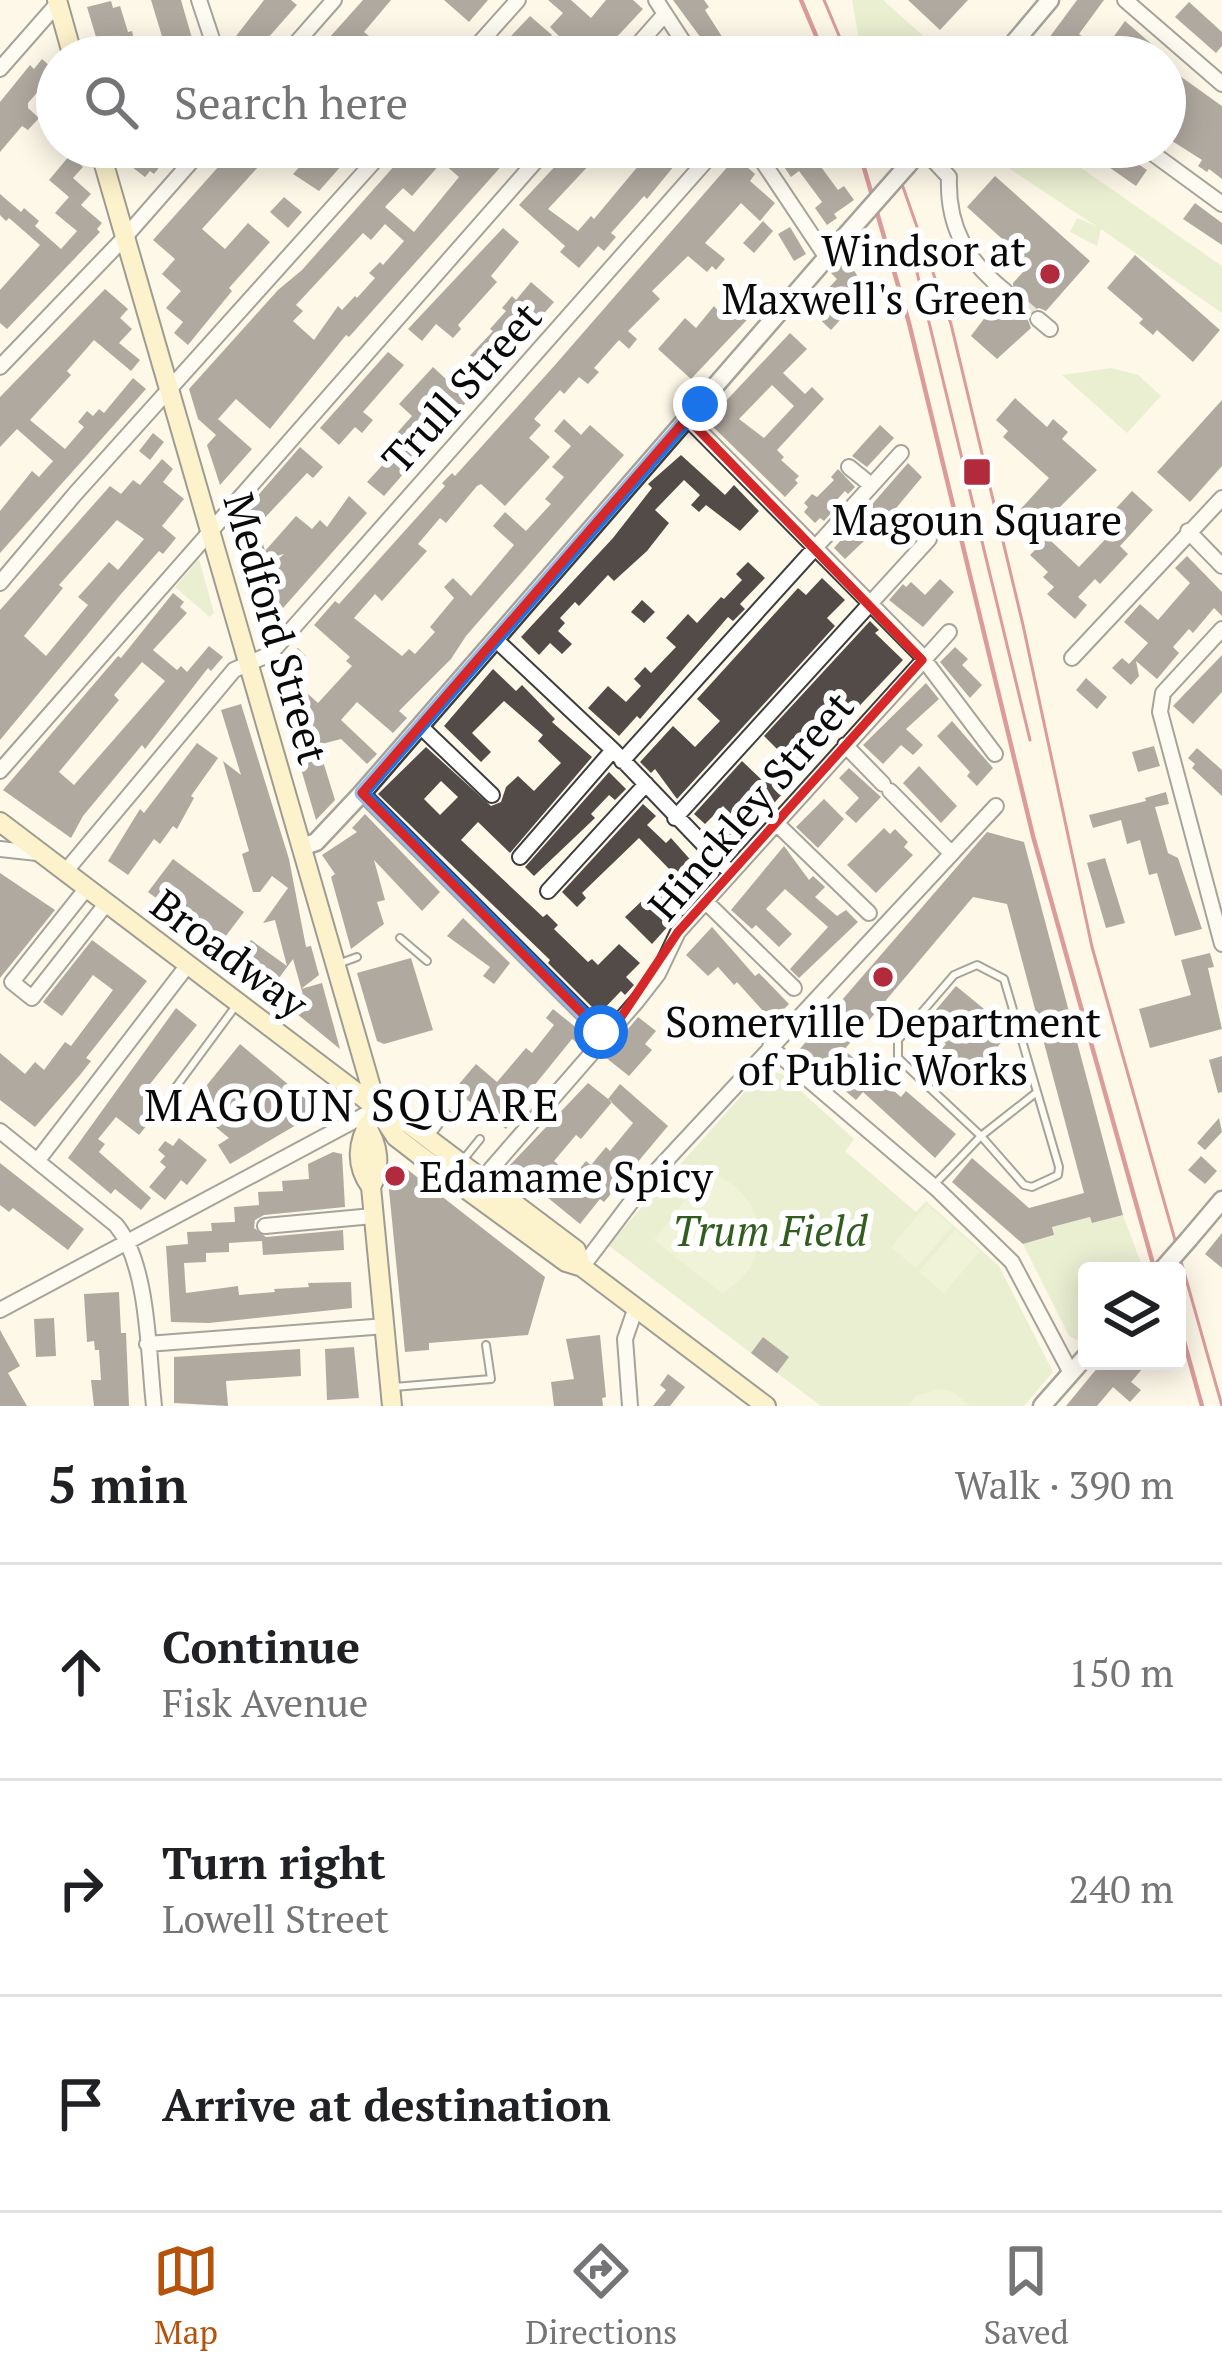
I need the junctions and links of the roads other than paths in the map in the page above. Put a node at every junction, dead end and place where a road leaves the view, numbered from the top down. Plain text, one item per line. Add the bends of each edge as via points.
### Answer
1 (199, 0) edge
2 (334, 0) edge
3 (518, 0) edge
4 (656, 0) edge
5 (1050, 0) edge
6 (1125, 0) edge
7 (57, 1) edge
8 (665, 14) junction
9 (68, 36) edge
10 (211, 36) edge
11 (302, 36) edge
12 (486, 36) edge
13 (646, 36) edge
14 (679, 36) edge
15 (1018, 36) edge
16 (1167, 36) edge
17 (1186, 53) edge
18 (0, 69) edge
19 (1222, 84) edge
20 (105, 168) edge
21 (186, 168) edge
22 (368, 168) edge
23 (529, 168) edge
24 (699, 168) edge
25 (767, 168) edge
26 (905, 168) edge
27 (941, 168) edge
28 (1173, 168) edge
29 (1222, 204) edge
30 (125, 237) junction
31 (827, 258) junction
32 (1005, 291) tunnel mouth
33 (0, 367) edge
34 (170, 390) junction
35 (687, 418) junction
36 (901, 453) dead end
37 (849, 467) dead end
38 (871, 485) junction
39 (1222, 498) edge
40 (211, 528) junction
41 (1188, 531) junction
42 (929, 539) dead end
43 (814, 548) junction
44 (1222, 566) edge
45 (0, 583) edge
46 (869, 602) junction
47 (1222, 628) edge
48 (949, 632) dead end
49 (495, 639) junction
50 (1072, 658) dead end
51 (922, 660) junction
52 (249, 664) junction
53 (420, 726) junction
54 (845, 745) junction
55 (995, 754) dead end
56 (618, 756) junction
57 (0, 770) edge
58 (646, 784) junction
59 (362, 793) junction
60 (492, 795) dead end
61 (996, 806) dead end
62 (676, 818) junction
63 (0, 822) edge
64 (776, 823) junction
65 (302, 847) junction
66 (0, 849) edge
67 (950, 852) junction
68 (40, 853) junction
69 (520, 857) dead end
70 (64, 872) junction
71 (730, 872) junction
72 (86, 889) junction
73 (548, 891) dead end
74 (706, 902) junction
75 (106, 904) junction
76 (868, 913) dead end
77 (400, 938) dead end
78 (43, 943) junction
79 (1222, 944) edge
80 (357, 957) dead end
81 (63, 959) junction
82 (427, 961) dead end
83 (336, 964) junction
84 (187, 966) junction
85 (794, 988) dead end
86 (237, 1003) junction
87 (607, 1038) junction
88 (770, 1047) junction
89 (173, 1091) dead end
90 (1037, 1092) junction
91 (377, 1108) junction
92 (447, 1114) dead end
93 (0, 1131) edge
94 (980, 1136) junction
95 (479, 1138) dead end
96 (423, 1146) junction
97 (38, 1160) junction
98 (461, 1163) junction
99 (374, 1181) junction
100 (476, 1186) junction
101 (934, 1186) junction
102 (1222, 1200) edge
103 (373, 1216) junction
104 (265, 1226) dead end
105 (128, 1240) junction
106 (1169, 1262) edge
107 (583, 1267) junction
108 (636, 1307) junction
109 (0, 1310) edge
110 (386, 1326) junction
111 (147, 1344) junction
112 (486, 1345) dead end
113 (1078, 1365) edge
114 (1071, 1373) junction
115 (391, 1397) edge
116 (154, 1406) edge
117 (630, 1406) edge
118 (766, 1406) edge
119 (1042, 1406) edge

1 - 10 street
2 - 11 street
3 - 12 street
4 - 8 street
5 - 15 street
6 - 16 street
7 - 9 main road
7 - 18 street
8 - 13 street
8 - 14 street
17 - 19 street
20 - 30 main road, Medford Street
21 - 30 street
22 - 34 street
23 - 40 street
24 - 52 street, Trull Street via 270,654
25 - 31 street
26 - 31 street, bridge
27 - 32 street via 961,244
28 - 29 street
30 - 33 street
30 - 34 main road, Medford Street
31 - 35 street
34 - 40 main road, Medford Street
34 - 45 street
35 - 43 street
35 - 49 street
36 - 38 street
37 - 38 street
38 - 43 street
39 - 41 street
40 - 52 main road, Medford Street
40 - 57 street
41 - 44 street
41 - 50 street
42 - 46 street
43 - 46 street
43 - 56 street via 751,606
46 - 51 street
46 - 62 street
47 - 79 street via 1163,693 1160,712
48 - 51 street, Hinckley Street
49 - 53 street
49 - 56 street
51 - 54 street, Hinckley Street
51 - 55 street
52 - 65 main road, Medford Street
52 - 70 street, Trull Street via 234,670
53 - 59 street
53 - 60 street
54 - 64 street, Hinckley Street
54 - 67 street
56 - 58 street
56 - 69 street
58 - 62 street
58 - 73 street
59 - 65 street
59 - 87 street
61 - 67 street
62 - 71 street
63 - 68 main road, Broadway
64 - 71 street, Hinckley Street
64 - 76 street
65 - 83 main road, Medford Street
66 - 68 street
67 - 88 street
68 - 70 main road, Broadway
70 - 72 main road, Broadway
71 - 74 street, Hinckley Street
72 - 75 main road, Broadway
72 - 78 street
74 - 85 street
74 - 87 street, Hinckley Street
75 - 81 street
75 - 84 main road, Broadway
77 - 82 lane
78 - 81 lane
78 - 81 street via 12,982 32,998
80 - 83 lane
83 - 91 main road, Medford Street
84 - 86 main road, Broadway
84 - 97 street
86 - 89 lane
86 - 91 main road, Broadway
87 - 100 street, Hinckley Street
88 - 101 street
88 - 107 street via 647,1181
90 - 94 lane
90 - 94 lane via 1058,1175 1024,1185
90 - 94 lane via 1004,980 977,964 954,975 898,1040 898,1058
91 - 96 main road, Broadway
91 - 99 main road via 359,1141 362,1174
91 - 105 street
92 - 96 lane
93 - 97 street
94 - 101 lane
95 - 98 lane
96 - 98 main road, Broadway
96 - 99 main road via 391,1155
96 - 100 main road, Broadway
97 - 105 street
98 - 100 main road, Broadway
99 - 103 main road
100 - 107 main road, Broadway via 576,1250
101 - 114 street via 1012,1262
102 - 106 street, bridge
103 - 104 street
103 - 110 main road
105 - 109 street
105 - 111 street
107 - 108 main road, Broadway
108 - 117 street via 626,1339
108 - 118 main road, Broadway
110 - 111 street
110 - 115 main road
111 - 116 street
112 - 115 lane via 490,1379
113 - 114 street
114 - 119 street

